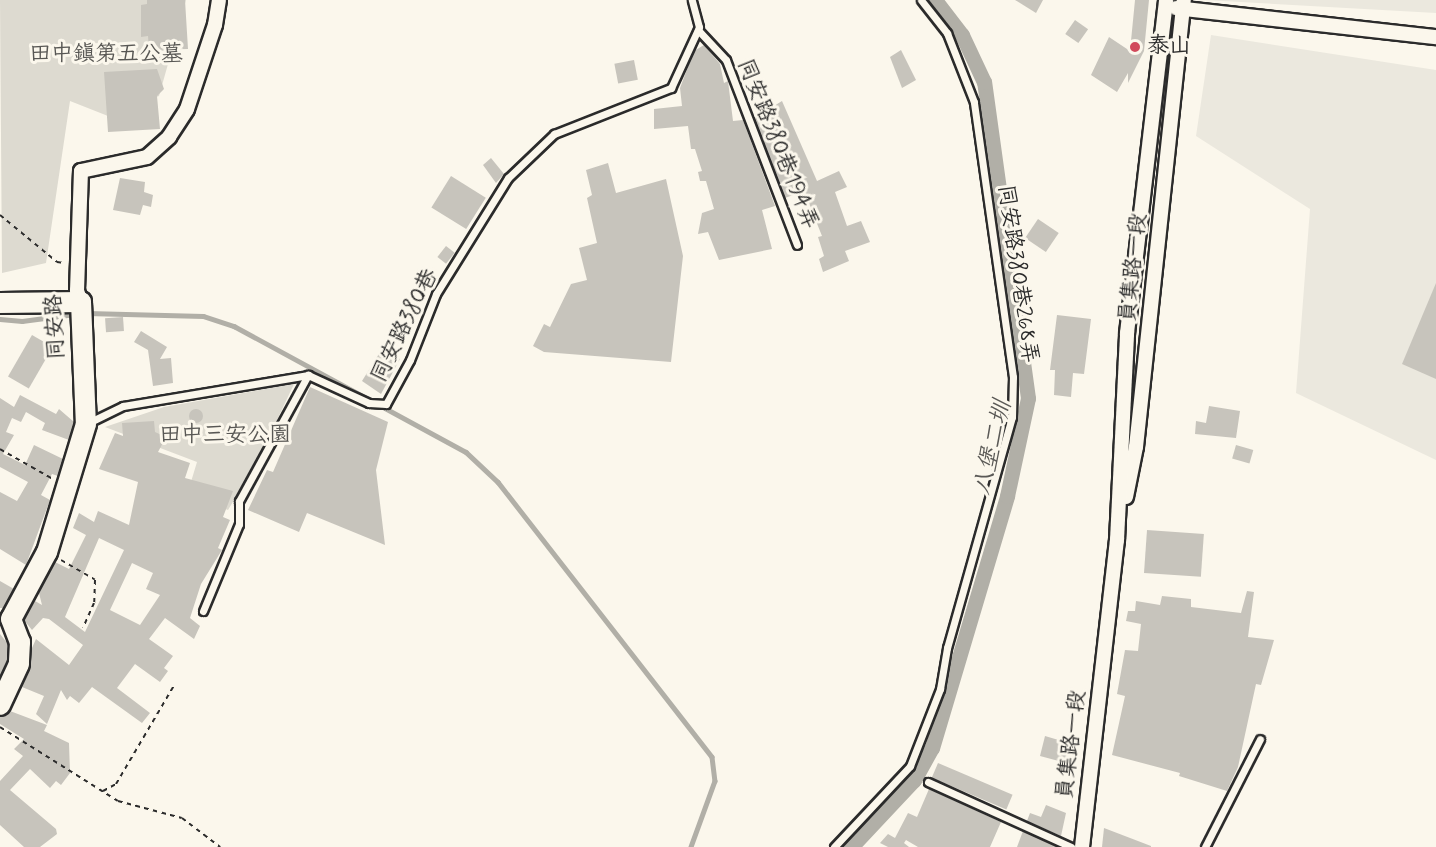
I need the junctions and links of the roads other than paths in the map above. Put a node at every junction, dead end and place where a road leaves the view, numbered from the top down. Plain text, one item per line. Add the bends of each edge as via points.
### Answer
1 (219, 0) edge
2 (692, 0) edge
3 (921, 0) edge
4 (1165, 3) edge
5 (1184, 4) edge
6 (698, 30) junction
7 (1436, 37) edge
8 (797, 245) dead end
9 (81, 302) junction
10 (0, 303) edge
11 (308, 375) junction
12 (86, 424) junction
13 (1117, 540) junction
14 (203, 611) dead end
15 (6, 616) edge
16 (0, 705) edge
17 (1260, 739) dead end
18 (928, 782) dead end
19 (834, 847) edge
20 (1071, 847) edge
21 (1082, 847) edge
22 (1204, 847) edge

1 - 9 street, 同安路 via 215,25 187,109 169,137 147,157 81,171 77,291
2 - 6 lane
3 - 19 lane, 同安路380巷268弄 via 947,33 974,102 1013,377 1012,417 947,648 940,689 910,766
4 - 5 street
4 - 13 street, 員集路一段 via 1127,333
5 - 7 street
5 - 13 street, 員集路一段 via 1136,447
6 - 8 lane, 同安路380巷194弄 via 726,60
6 - 11 lane, 同安路380巷 via 671,88 554,134 508,178 436,294 410,360 386,404 369,403
9 - 10 street
9 - 12 street, 同安路
11 - 12 lane via 123,406
11 - 14 lane via 239,501 238,524
12 - 15 street, 同安路 via 47,552
13 - 21 street, 員集路一段
15 - 16 street, 同安路 via 20,642 19,664
17 - 22 lane
18 - 20 lane

